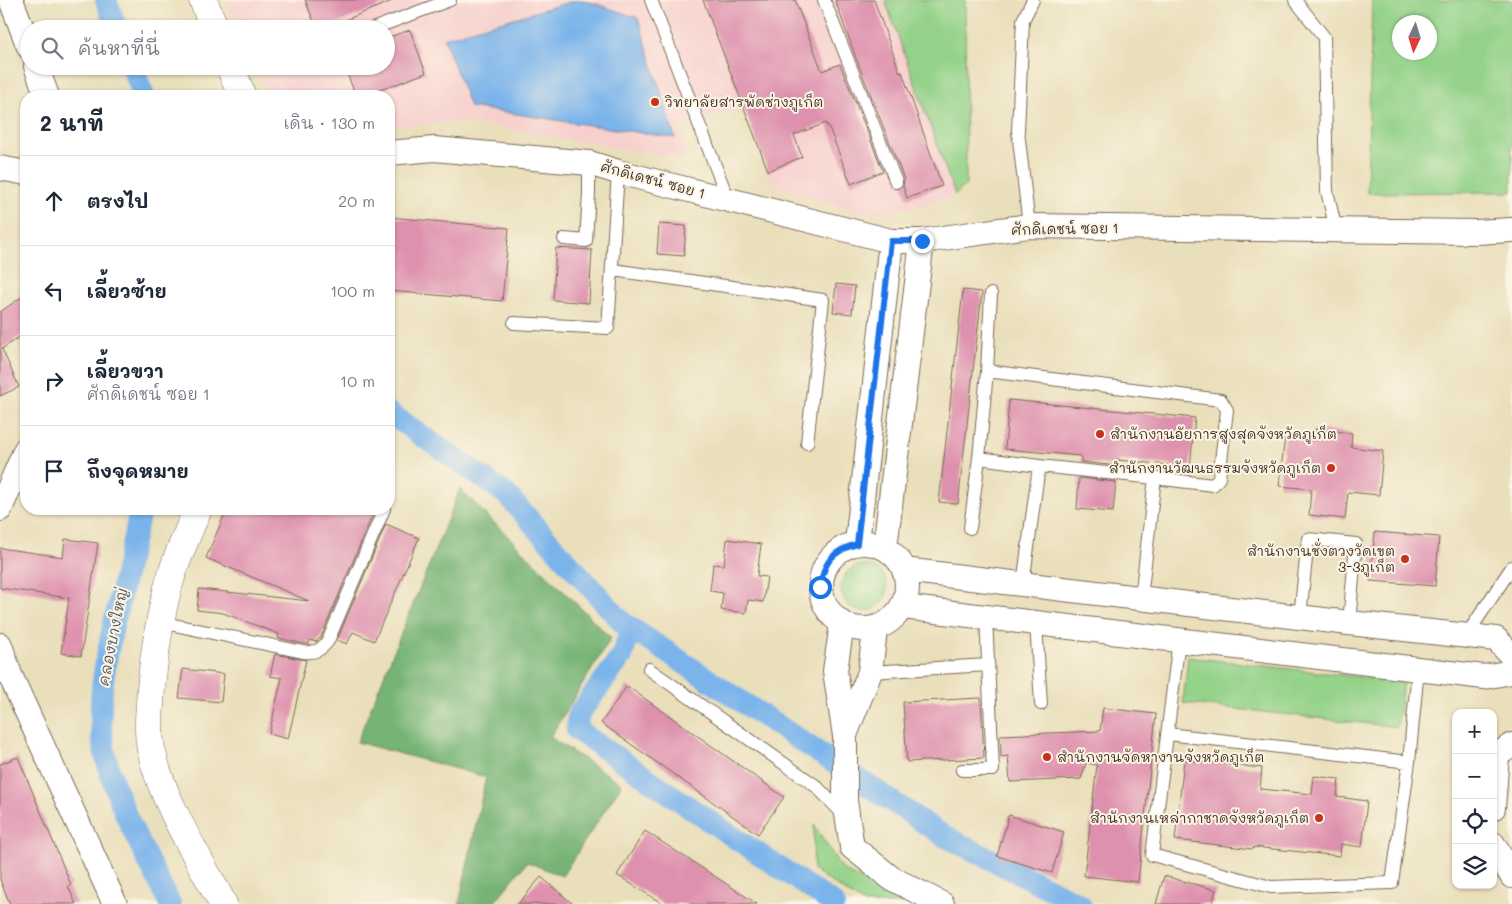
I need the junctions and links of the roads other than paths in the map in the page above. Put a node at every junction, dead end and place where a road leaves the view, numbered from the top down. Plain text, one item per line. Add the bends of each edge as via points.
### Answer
1 (11, 0) edge
2 (203, 0) edge
3 (450, 0) edge
4 (651, 0) edge
5 (824, 0) edge
6 (1033, 0) edge
7 (1295, 0) edge
8 (211, 20) edge
9 (395, 20) edge
10 (20, 24) edge
11 (39, 75) edge
12 (234, 75) edge
13 (45, 90) edge
14 (240, 90) edge
15 (395, 152) edge
16 (589, 163) junction
17 (0, 168) edge
18 (20, 171) edge
19 (618, 172) junction
20 (896, 182) dead end
21 (728, 199) junction
22 (1029, 226) junction
23 (1336, 230) junction
24 (1512, 230) edge
25 (564, 239) dead end
26 (891, 241) junction
27 (922, 241) junction
28 (612, 270) junction
29 (991, 294) dead end
30 (514, 322) dead end
31 (987, 371) junction
32 (807, 443) dead end
33 (979, 458) junction
34 (20, 463) edge
35 (1039, 466) junction
36 (1155, 478) junction
37 (0, 509) edge
38 (196, 515) edge
39 (381, 515) edge
40 (970, 528) dead end
41 (857, 544) junction
42 (885, 548) junction
43 (1512, 567) edge
44 (904, 570) junction
45 (1023, 584) junction
46 (1087, 592) junction
47 (1141, 598) junction
48 (903, 607) junction
49 (1247, 611) junction
50 (986, 617) junction
51 (1300, 617) junction
52 (160, 622) junction
53 (1036, 623) junction
54 (1349, 623) junction
55 (842, 624) junction
56 (1084, 629) junction
57 (875, 630) junction
58 (1410, 630) junction
59 (1466, 636) junction
60 (1179, 640) junction
61 (0, 645) edge
62 (1242, 648) junction
63 (1512, 656) edge
64 (988, 666) junction
65 (1412, 668) junction
66 (649, 670) dead end
67 (1512, 670) edge
68 (870, 672) junction
69 (5, 678) edge
70 (1041, 704) dead end
71 (1168, 734) junction
72 (845, 736) junction
73 (1512, 745) edge
74 (1409, 762) junction
75 (962, 770) dead end
76 (1494, 799) edge
77 (846, 810) junction
78 (1497, 851) edge
79 (1512, 876) edge
80 (115, 904) edge
81 (223, 904) edge
82 (942, 904) edge

1 - 10 street
2 - 8 street
3 - 9 lane
4 - 21 lane
5 - 20 lane
6 - 22 lane via 1023,20 1018,131
7 - 23 lane via 1324,37 1327,190
11 - 13 street
12 - 14 street
15 - 16 street, ศักดิเดชน์ ซอย 1 via 434,149
16 - 19 street, ศักดิเดชน์ ซอย 1
16 - 25 lane via 586,241
17 - 18 street
19 - 21 street, ศักดิเดชน์ ซอย 1
19 - 28 lane
21 - 26 street, ศักดิเดชน์ ซอย 1
22 - 23 street, ศักดิเดชน์ ซอย 1
22 - 27 street, ศักดิเดชน์ ซอย 1
23 - 24 street, ศักดิเดชน์ ซอย 1
26 - 27 street, ศักดิเดชน์ ซอย 1
26 - 41 street
27 - 42 street
28 - 30 lane via 608,328
28 - 32 lane via 823,300
29 - 31 lane
31 - 33 lane
31 - 36 lane via 1221,400 1227,410 1220,478 1213,485
33 - 35 lane
33 - 40 lane
34 - 37 street
35 - 36 lane
35 - 45 lane
36 - 47 lane
38 - 52 street via 175,565
39 - 52 lane via 328,641 315,653
41 - 42 street via 876,544
41 - 55 street via 843,548 822,573 823,602
42 - 44 street via 897,558
43 - 59 lane
44 - 45 street
44 - 48 street via 908,590
45 - 46 street
46 - 47 street
46 - 56 street
47 - 49 street
48 - 50 street
48 - 57 street via 890,621
49 - 51 street
49 - 62 street
50 - 53 street
50 - 64 lane
51 - 54 street
51 - 54 lane via 1308,539 1356,544
52 - 81 street via 149,718 151,748 176,817
53 - 56 street
53 - 70 lane
54 - 58 street
55 - 57 street
55 - 72 street via 835,671
56 - 60 street
57 - 68 street
58 - 59 street
58 - 65 street
59 - 63 street via 1496,639
60 - 62 street
60 - 71 lane
61 - 69 street
62 - 65 street
64 - 68 lane
64 - 75 lane via 993,770
65 - 67 street via 1484,677
65 - 74 lane
66 - 77 lane
68 - 72 street
69 - 80 street
71 - 74 lane
71 - 74 lane via 1152,855 1271,886 1392,883
72 - 77 street
73 - 76 street via 1497,755
77 - 82 street via 852,847 891,878
78 - 79 street

